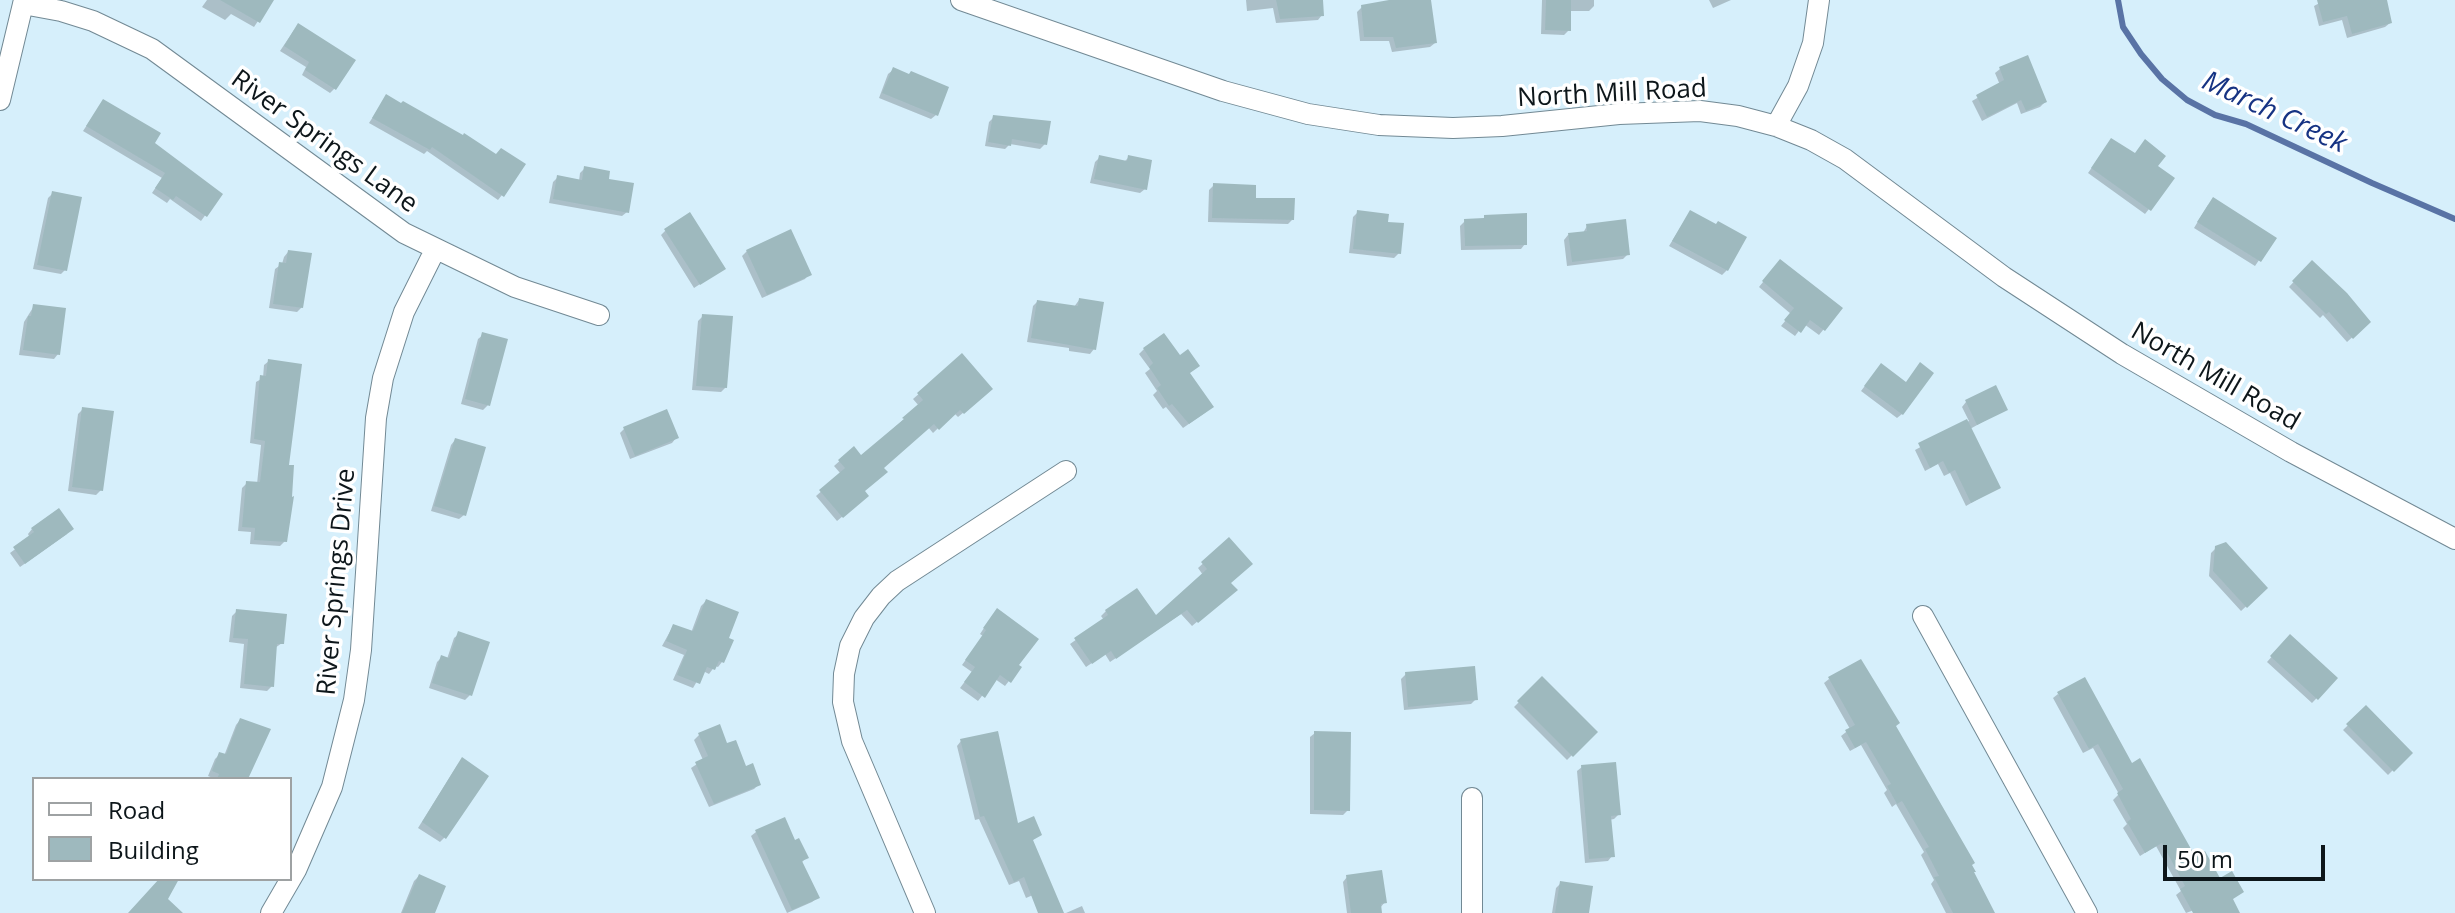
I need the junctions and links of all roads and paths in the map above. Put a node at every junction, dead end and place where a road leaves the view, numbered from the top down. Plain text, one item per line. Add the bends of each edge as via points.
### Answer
1 (961, 0) edge
2 (1819, 0) edge
3 (24, 2) edge
4 (0, 100) edge
5 (1776, 126) junction
6 (435, 250) junction
7 (599, 315) dead end
8 (1066, 471) dead end
9 (2455, 539) edge
10 (1923, 616) dead end
11 (1472, 798) dead end
12 (292, 877) edge
13 (290, 881) edge
14 (271, 913) edge
15 (925, 913) edge
16 (1472, 913) edge
17 (2087, 913) edge

1 - 5 street, North Mill Road via 1223,91 1308,114 1379,125 1502,126 1700,111
2 - 5 street via 1813,43
3 - 4 street
3 - 6 street, River Springs Lane via 93,21 152,49 404,233
5 - 9 street, North Mill Road via 1845,159 2004,277 2122,354
6 - 7 street, River Springs Lane via 515,287
6 - 12 street, River Springs Drive via 404,312 383,378 351,715 332,787
8 - 15 street via 897,581 864,618 850,646 843,702 852,741
10 - 17 street
11 - 16 street
13 - 14 street, River Springs Drive

